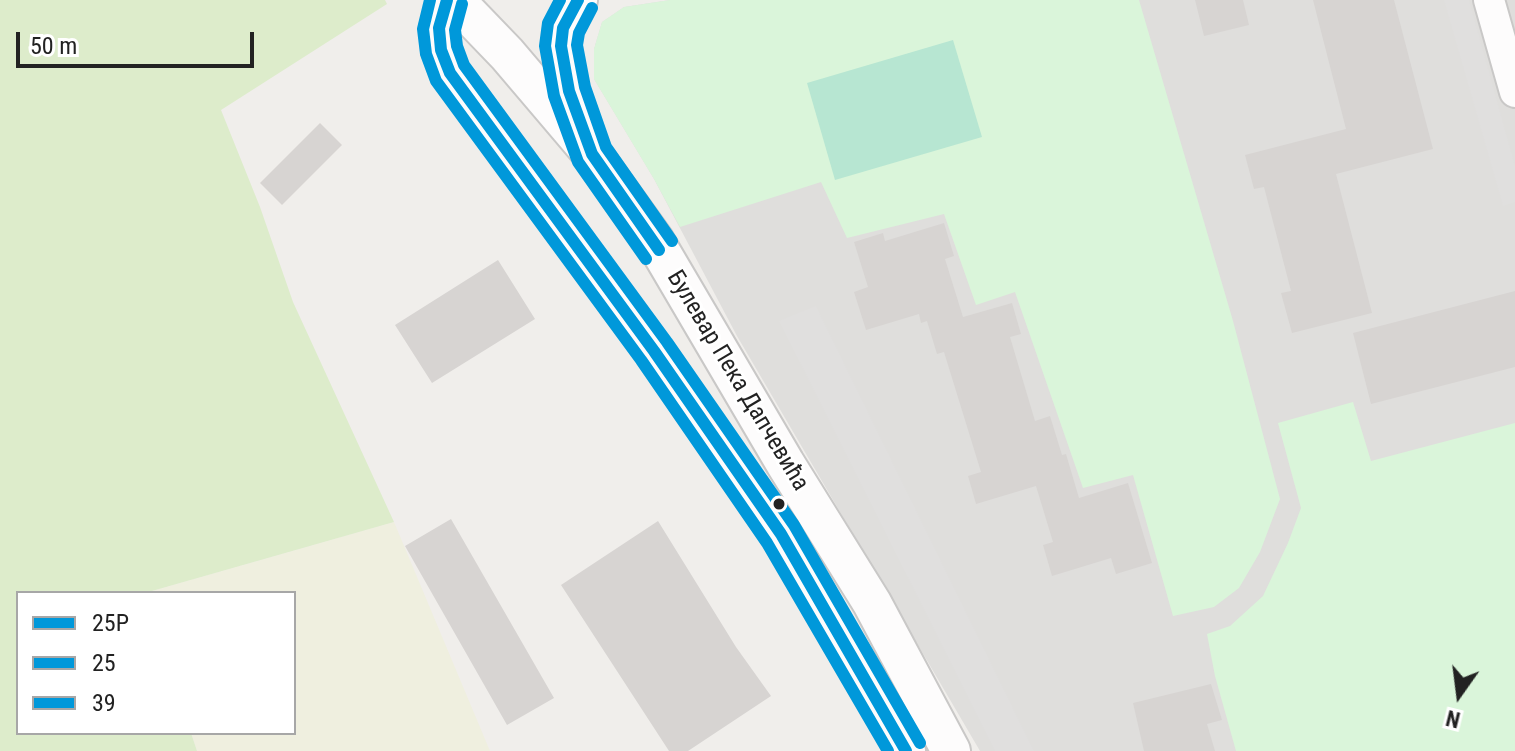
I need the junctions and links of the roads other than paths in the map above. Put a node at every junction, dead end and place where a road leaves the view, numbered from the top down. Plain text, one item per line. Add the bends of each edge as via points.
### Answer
1 (447, 0) edge
2 (455, 0) edge
3 (578, 0) edge
4 (1489, 0) edge
5 (1515, 92) edge
6 (592, 154) junction
7 (906, 751) edge
8 (951, 751) edge

1 - 7 street, Булевар Пека Дапчевића via 439,28 450,73 781,534
2 - 6 street, Булевар Пека Дапчевића
3 - 6 street via 563,28 561,46 569,91
4 - 5 street
6 - 8 street, Булевар Пека Дапчевића via 654,240 872,603

